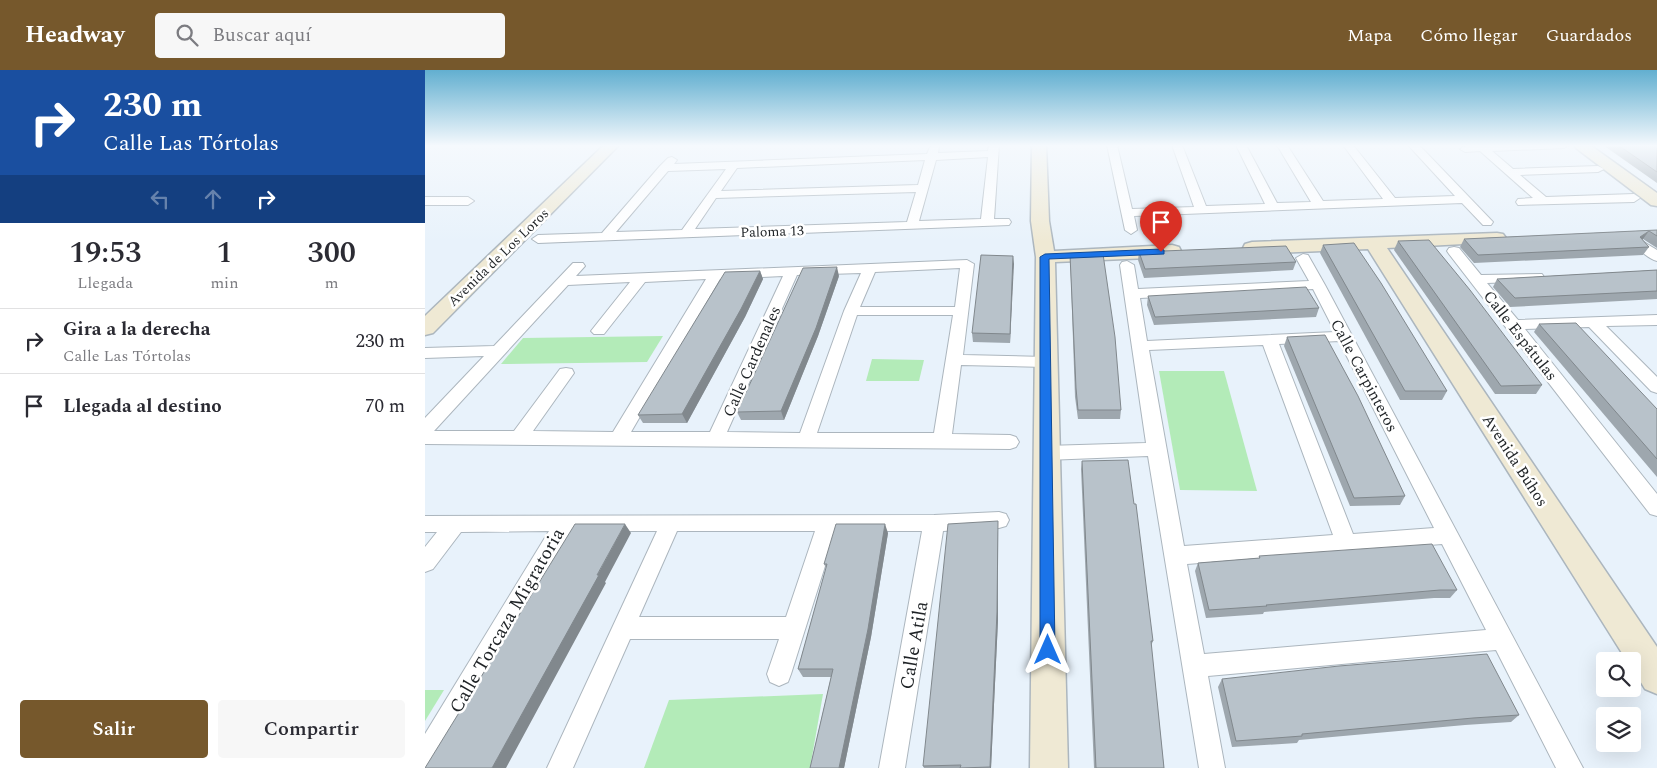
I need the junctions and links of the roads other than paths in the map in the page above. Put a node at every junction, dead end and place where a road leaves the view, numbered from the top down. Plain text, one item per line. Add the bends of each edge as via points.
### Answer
1 (579, 178) edge
2 (656, 178) edge
3 (725, 178) edge
4 (926, 178) edge
5 (991, 178) edge
6 (1039, 178) edge
7 (1119, 178) edge
8 (1189, 178) edge
9 (1258, 178) edge
10 (1303, 178) edge
11 (1373, 178) edge
12 (1444, 178) edge
13 (1517, 178) edge
14 (1625, 178) edge
15 (923, 188) junction
16 (713, 195) junction
17 (1634, 198) dead end
18 (1465, 199) junction
19 (469, 200) dead end
20 (425, 201) edge
21 (1543, 201) junction
22 (1657, 201) edge
23 (1392, 202) junction
24 (1522, 202) dead end
25 (1319, 205) junction
26 (1273, 207) junction
27 (1201, 210) junction
28 (1127, 213) junction
29 (1005, 222) dead end
30 (1487, 222) dead end
31 (987, 223) junction
32 (913, 226) junction
33 (1131, 230) dead end
34 (1657, 231) edge
35 (1628, 232) edge
36 (686, 234) junction
37 (605, 237) junction
38 (1511, 237) edge
39 (538, 239) dead end
40 (1374, 243) junction
41 (1642, 245) edge
42 (1234, 249) edge
43 (1195, 250) edge
44 (1454, 250) dead end
45 (1045, 257) junction
46 (1657, 257) edge
47 (1303, 258) dead end
48 (1127, 265) dead end
49 (577, 266) dead end
50 (870, 268) junction
51 (792, 271) junction
52 (715, 275) junction
53 (1557, 276) edge
54 (641, 278) junction
55 (1477, 279) junction
56 (565, 281) junction
57 (1318, 285) junction
58 (1132, 294) junction
59 (851, 311) junction
60 (962, 312) junction
61 (1657, 320) edge
62 (1593, 322) junction
63 (1515, 325) junction
64 (425, 328) edge
65 (599, 331) dead end
66 (1344, 336) junction
67 (1269, 340) junction
68 (1140, 346) junction
69 (498, 352) junction
70 (425, 354) edge
71 (953, 360) junction
72 (1045, 362) junction
73 (566, 372) dead end
74 (1651, 374) edge
75 (1657, 387) edge
76 (425, 430) edge
77 (425, 437) edge
78 (519, 437) junction
79 (618, 438) junction
80 (715, 440) junction
81 (806, 440) junction
82 (942, 440) junction
83 (1010, 442) dead end
84 (1156, 449) junction
85 (1046, 453) junction
86 (1657, 508) edge
87 (999, 520) edge
88 (934, 522) junction
89 (565, 523) junction
90 (828, 523) junction
91 (425, 524) edge
92 (455, 524) junction
93 (670, 524) junction
94 (1449, 535) junction
95 (1346, 543) junction
96 (1175, 556) junction
97 (425, 563) edge
98 (623, 628) junction
99 (794, 628) junction
100 (1503, 639) junction
101 (1194, 666) junction
102 (779, 674) dead end
103 (1657, 677) edge
104 (425, 758) edge
105 (560, 768) edge
106 (892, 768) edge
107 (1049, 768) edge
108 (1212, 768) edge
109 (1570, 768) edge

1 - 64 street, Avenida de Los Loros
2 - 37 street
3 - 16 street
4 - 15 street
5 - 31 street
6 - 45 street
7 - 28 street
8 - 27 street
9 - 26 street
10 - 25 street
11 - 23 street
12 - 18 street
13 - 21 street
14 - 22 street
15 - 16 street
15 - 32 street
16 - 36 street
17 - 21 street
18 - 23 street
18 - 30 street
19 - 20 street
21 - 24 street
23 - 25 street
25 - 26 street
26 - 27 street
27 - 28 street
28 - 33 street
29 - 31 street, Paloma 13
31 - 32 street, Paloma 13
32 - 36 street, Paloma 13
34 - 35 street
36 - 37 street, Paloma 13
37 - 39 street, Paloma 13
38 - 40 street
40 - 42 street
40 - 103 street, Avenida Búhos
41 - 46 street
43 - 45 street
44 - 55 street
45 - 72 street
47 - 57 street, Calle Carpinteros
48 - 58 street
49 - 56 street
50 - 51 street
50 - 59 street
50 - 60 street via 967,264
51 - 52 street
51 - 80 street, Calle Cardenales
52 - 54 street
52 - 79 street
53 - 55 street, Calle Espátulas
54 - 56 street
54 - 65 street
55 - 63 street, Calle Espátulas
56 - 69 street
57 - 58 street
57 - 66 street, Calle Carpinteros
58 - 68 street
59 - 60 street
59 - 81 street
60 - 71 street
61 - 62 street
62 - 63 street
62 - 74 street
63 - 86 street, Calle Espátulas
66 - 67 street
66 - 94 street, Calle Carpinteros
67 - 68 street
67 - 95 street
68 - 84 street
69 - 70 street
69 - 76 street
71 - 72 street
71 - 82 street
72 - 85 street
73 - 78 street
74 - 75 street
77 - 78 street
78 - 79 street
79 - 80 street
80 - 81 street, Calle Cardenales
81 - 82 street, Calle Cardenales
82 - 83 street, Calle Cardenales
84 - 85 street
84 - 96 street
85 - 107 street
87 - 88 street
88 - 90 street
88 - 106 street, Calle Atila
89 - 92 street, Calle Torcaza Migratoria
89 - 93 street
89 - 104 street, Calle Torcaza Migratoria
90 - 93 street
90 - 99 street
91 - 92 street, Calle Torcaza Migratoria
92 - 97 street
93 - 98 street
94 - 95 street
94 - 100 street, Calle Carpinteros
95 - 96 street
96 - 101 street
98 - 99 street
98 - 105 street
99 - 102 street
100 - 101 street
100 - 109 street, Calle Carpinteros
101 - 108 street

